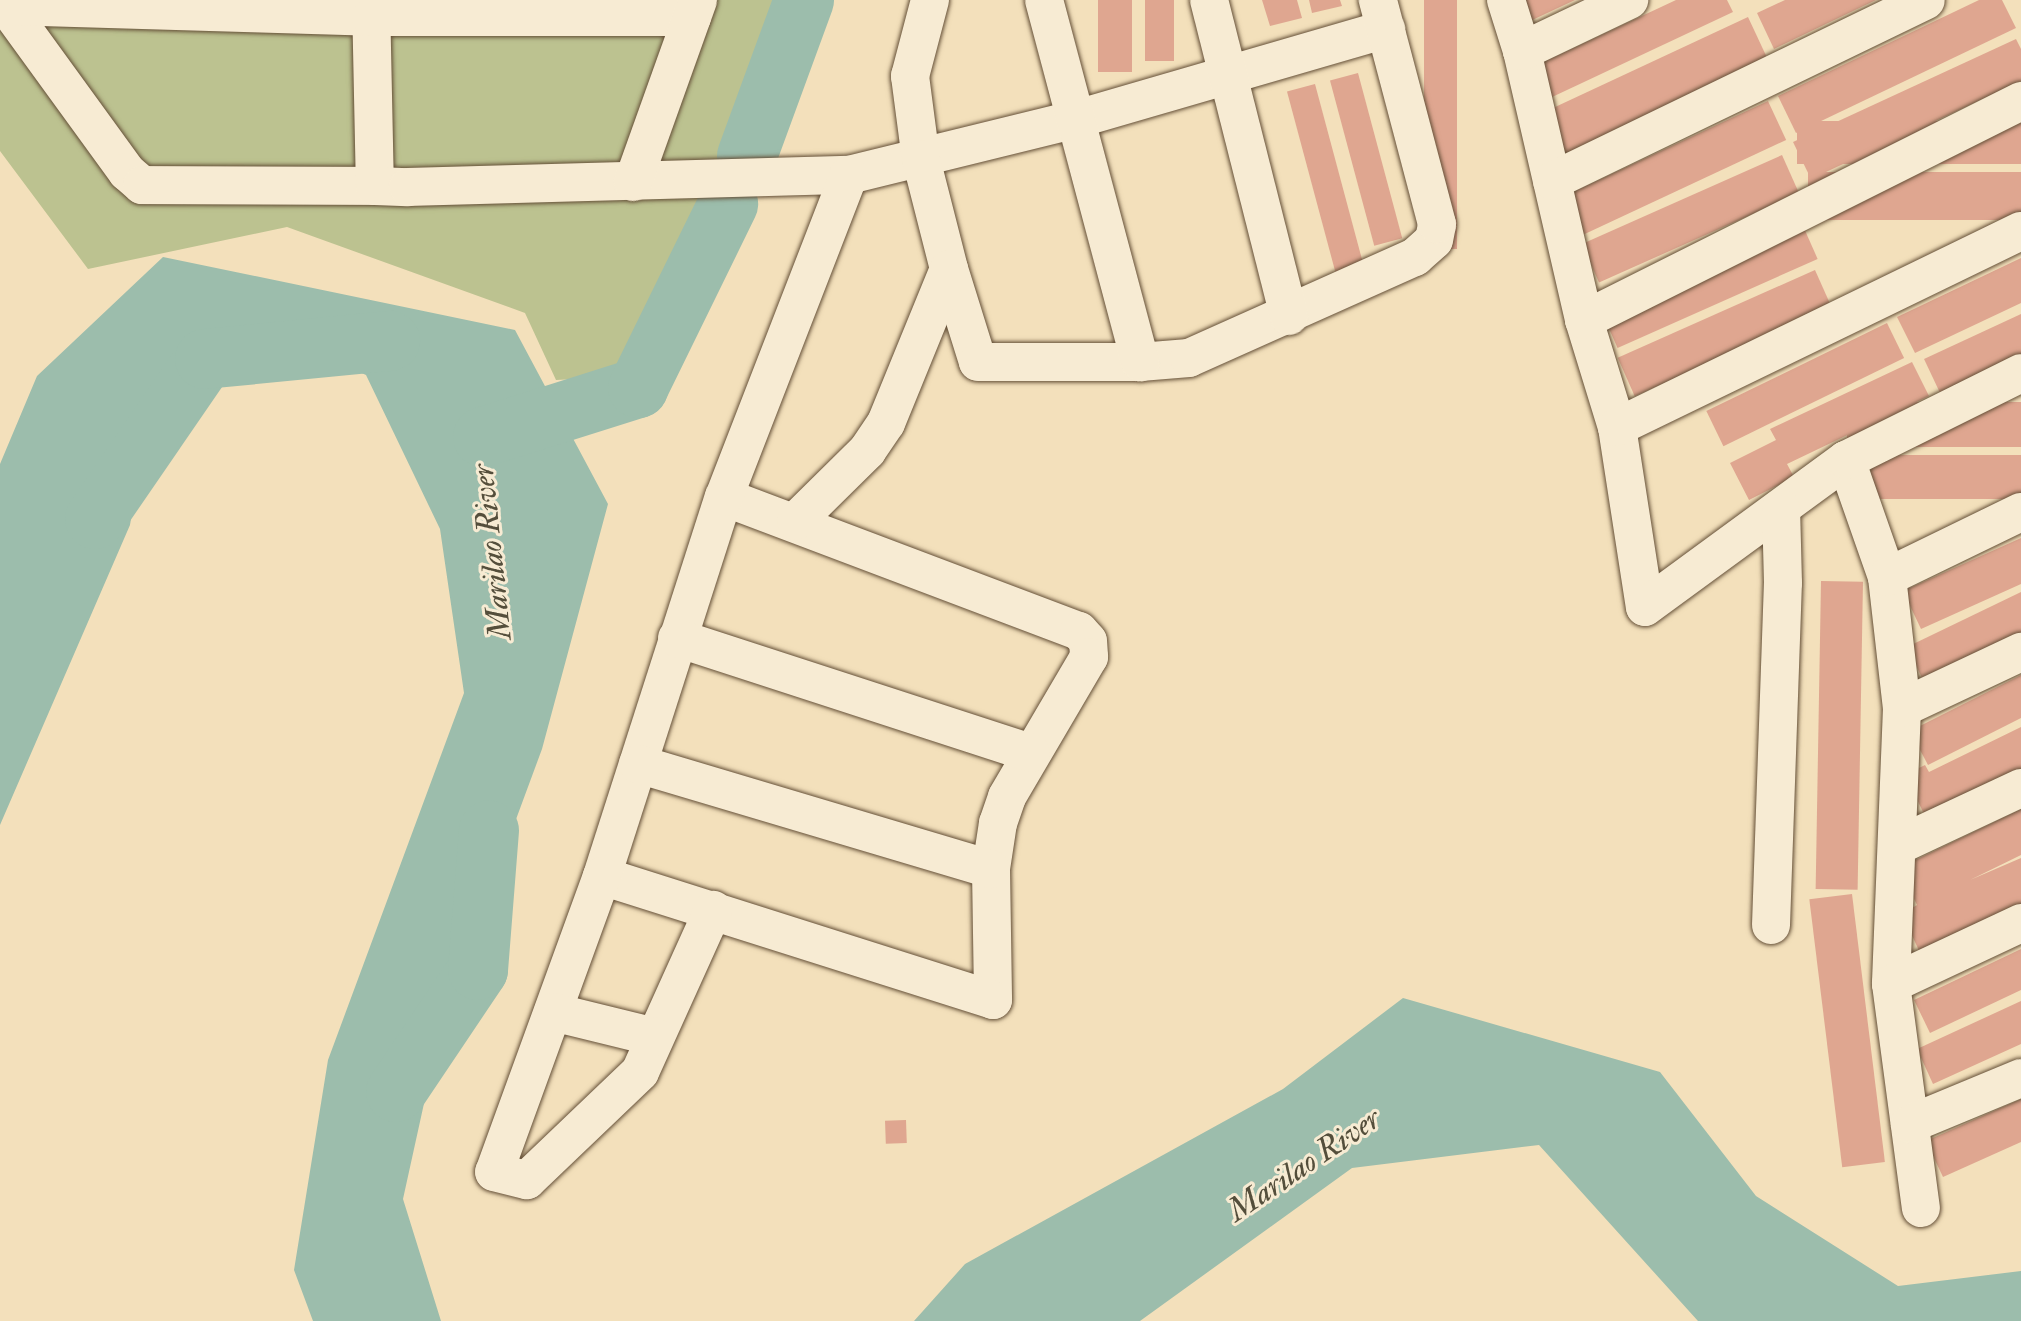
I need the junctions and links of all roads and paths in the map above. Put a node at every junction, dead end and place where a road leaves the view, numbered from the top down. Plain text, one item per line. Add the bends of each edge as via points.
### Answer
1 (930, 0) edge
2 (1044, 0) edge
3 (1209, 0) edge
4 (1506, 0) edge
5 (1629, 0) edge
6 (1926, 0) edge
7 (5, 3) edge
8 (695, 8) edge
9 (371, 9) edge
10 (1382, 15) edge
11 (1522, 51) junction
12 (1227, 74) junction
13 (2021, 101) edge
14 (1077, 119) junction
15 (921, 159) junction
16 (849, 175) junction
17 (1552, 181) junction
18 (633, 182) junction
19 (375, 186) junction
20 (2021, 231) edge
21 (949, 269) junction
22 (1289, 316) junction
23 (1584, 320) junction
24 (1140, 362) junction
25 (2021, 373) edge
26 (1617, 427) junction
27 (1846, 460) junction
28 (724, 497) junction
29 (1781, 508) junction
30 (2021, 512) edge
31 (796, 521) junction
32 (1887, 577) junction
33 (677, 638) junction
34 (2021, 652) edge
35 (1902, 708) junction
36 (1031, 753) junction
37 (638, 764) junction
38 (2021, 788) edge
39 (1897, 846) junction
40 (991, 869) junction
41 (602, 876) junction
42 (713, 910) junction
43 (2021, 923) edge
44 (1771, 925) dead end
45 (1891, 984) junction
46 (553, 1012) junction
47 (655, 1037) junction
48 (2021, 1078) edge
49 (1910, 1124) junction
50 (1921, 1208) dead end

1 - 15 street via 910,76
2 - 14 street
3 - 12 street
4 - 11 street
5 - 11 street
6 - 17 street
7 - 9 street
7 - 19 street via 127,172 142,185
8 - 9 street
8 - 18 street
9 - 19 street
10 - 12 street
10 - 22 street via 1437,224 1434,240 1415,257
11 - 17 street
12 - 14 street
12 - 22 street
13 - 23 street
14 - 15 street
14 - 24 street
15 - 16 street
15 - 21 street
16 - 18 street
16 - 28 street
17 - 23 street
18 - 19 street
20 - 26 street
21 - 24 street via 978,362
21 - 31 street via 886,423 867,451
22 - 24 street via 1189,358
23 - 26 street
25 - 27 street
26 - 29 street via 1645,607
27 - 29 street
27 - 32 street
28 - 31 street
28 - 33 street
29 - 44 street
30 - 32 street
31 - 36 street via 1079,631 1088,641 1089,657
32 - 35 street
33 - 36 street
33 - 37 street
34 - 35 street
35 - 39 street
36 - 40 street via 998,823
37 - 40 street
37 - 41 street
38 - 39 street
39 - 45 street
40 - 42 street via 993,1000
41 - 42 street
41 - 46 street
42 - 47 street
43 - 45 street
45 - 49 street
46 - 47 street
46 - 47 street via 494,1172 527,1180 640,1072
48 - 49 street
49 - 50 street

